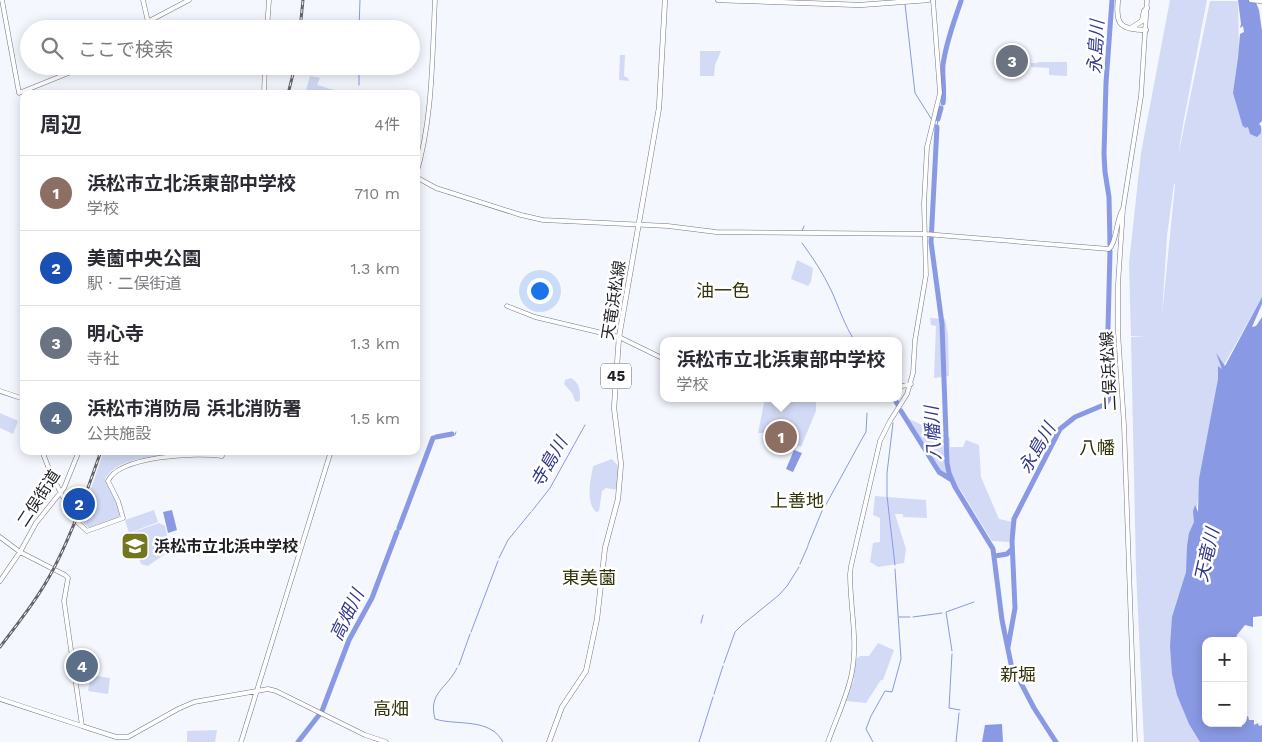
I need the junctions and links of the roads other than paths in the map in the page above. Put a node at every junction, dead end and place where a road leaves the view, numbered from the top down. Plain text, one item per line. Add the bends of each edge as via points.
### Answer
1 (2, 0) edge
2 (143, 0) edge
3 (189, 0) edge
4 (269, 0) edge
5 (435, 0) edge
6 (665, 0) edge
7 (718, 0) edge
8 (928, 0) edge
9 (933, 0) edge
10 (1118, 0) edge
11 (1147, 0) edge
12 (1251, 0) edge
13 (1262, 2) edge
14 (1147, 8) junction
15 (148, 20) edge
16 (152, 20) edge
17 (268, 20) edge
18 (1127, 29) junction
19 (1146, 30) junction
20 (64, 75) edge
21 (265, 75) edge
22 (26, 90) edge
23 (264, 90) edge
24 (20, 93) edge
25 (420, 160) edge
26 (420, 178) edge
27 (1123, 209) junction
28 (638, 224) junction
29 (927, 235) junction
30 (507, 306) dead end
31 (619, 338) junction
32 (660, 357) edge
33 (911, 384) junction
34 (902, 386) edge
35 (0, 391) edge
36 (20, 398) edge
37 (902, 401) edge
38 (901, 402) edge
39 (44, 455) edge
40 (77, 455) edge
41 (190, 455) edge
42 (216, 455) edge
43 (330, 455) edge
44 (222, 456) dead end
45 (60, 492) junction
46 (0, 537) edge
47 (20, 552) junction
48 (0, 581) edge
49 (257, 691) junction
50 (0, 699) edge
51 (82, 726) junction
52 (109, 735) junction
53 (107, 742) edge
54 (241, 742) edge
55 (386, 742) edge
56 (549, 742) edge
57 (828, 742) edge
58 (1136, 742) edge

1 - 24 street
2 - 15 street
3 - 16 street
4 - 17 street
5 - 25 street via 429,109
6 - 28 main road, 天竜浜松線 / 45 via 659,108
7 - 8 main road via 860,5
9 - 29 street via 940,93 927,148
10 - 18 main road via 1118,20
11 - 14 street, 二俣浜松線
12 - 13 main road
14 - 18 main road via 1142,21
14 - 19 street, 二俣浜松線
18 - 19 main road
19 - 27 street, 二俣浜松線 via 1140,104
20 - 22 street
21 - 23 street
26 - 28 street via 436,188 528,218
27 - 29 street via 1109,249
27 - 58 street, 二俣浜松線 via 1118,332
28 - 29 street via 716,232
28 - 31 main road, 天竜浜松線 / 45
29 - 33 street via 926,274
30 - 31 street via 536,317
31 - 32 street
31 - 56 main road, 天竜浜松線 / 45 via 614,408 621,464 618,499 605,548 597,619 586,672 562,707
33 - 34 street
33 - 37 street
35 - 36 street
38 - 57 street via 880,441 851,566 853,668
39 - 45 street
40 - 45 street, 二俣街道
41 - 45 street via 140,461 112,475 108,481 123,518 88,530 75,520
42 - 44 street
43 - 49 street
45 - 47 street, 二俣街道 via 36,523
46 - 47 street
47 - 48 street, 二俣街道
47 - 51 street via 68,578 64,601
49 - 52 street via 194,702 132,736
49 - 54 street
49 - 55 street via 276,691
50 - 51 street
51 - 52 street
52 - 53 street

